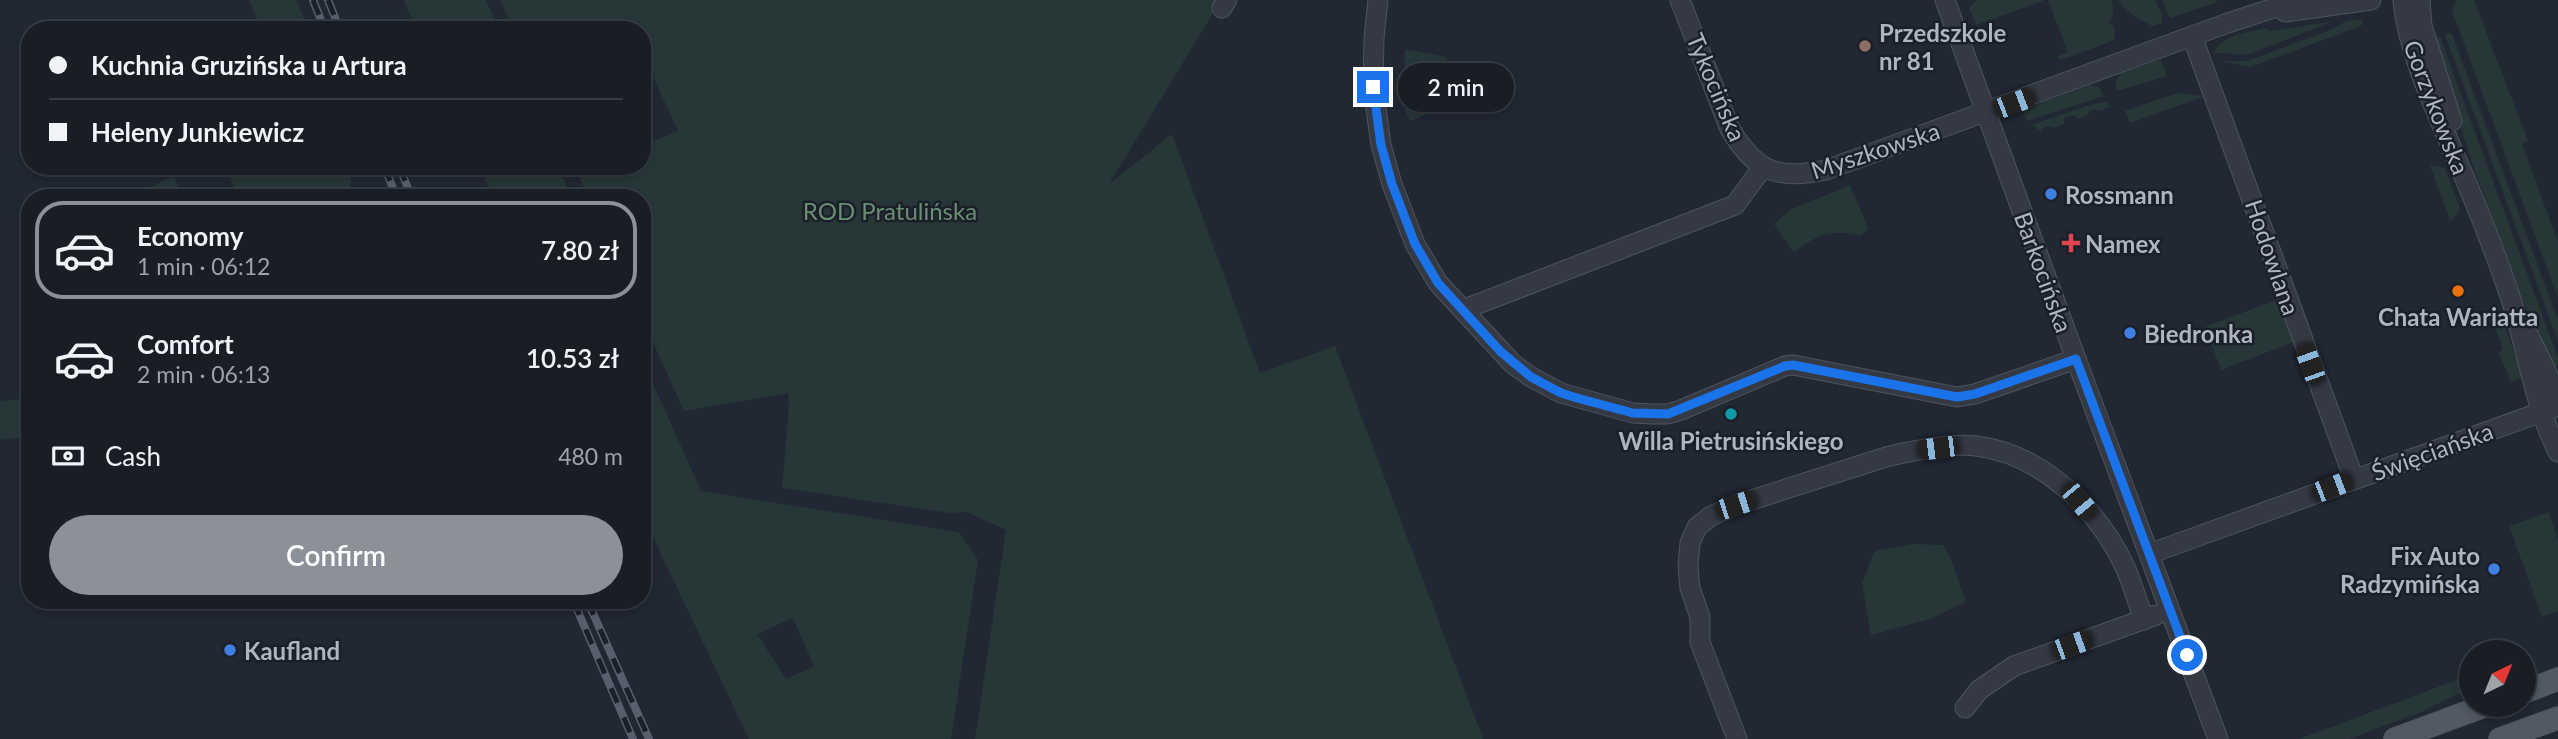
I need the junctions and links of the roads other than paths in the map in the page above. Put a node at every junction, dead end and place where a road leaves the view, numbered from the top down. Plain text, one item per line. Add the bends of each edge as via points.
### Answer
1 (1378, 0) edge
2 (1680, 0) edge
3 (1945, 0) edge
4 (2298, 0) edge
5 (2371, 0) edge
6 (2411, 1) edge
7 (2225, 24) junction
8 (2192, 36) junction
9 (1987, 112) junction
10 (1763, 167) junction
11 (1462, 310) junction
12 (2076, 359) junction
13 (2553, 407) edge
14 (2558, 452) edge
15 (2354, 479) junction
16 (2149, 554) junction
17 (2170, 610) junction
18 (2144, 620) junction
19 (2558, 679) edge
20 (2536, 687) edge
21 (1965, 708) dead end
22 (2459, 715) edge
23 (2558, 718) edge
24 (1737, 739) edge
25 (2218, 739) edge
26 (2395, 739) edge
27 (2500, 739) edge

1 - 11 street via 1373,71 1381,145 1415,244 1438,283
2 - 10 street, Tykocińska via 1730,129 1747,154
3 - 9 street, Barkocińska
4 - 7 street, Myszkowska
5 - 7 street, Myszkowska
6 - 13 street, Gorzykowska via 2406,27 2427,89 2510,297 2532,381
7 - 8 street, Myszkowska
8 - 9 street, Myszkowska
8 - 15 street, Hodowlana
9 - 10 street, Myszkowska via 1826,170 1787,175
9 - 12 street, Barkocińska
10 - 11 street via 1735,205
11 - 12 street via 1531,377 1561,393 1633,413 1681,410 1785,366 1957,397
12 - 16 street, Barkocińska
13 - 14 street, Gorzykowska
13 - 15 street, Święciańska
15 - 16 street, Święciańska
16 - 17 street, Barkocińska
17 - 18 street
17 - 25 street, Barkocińska
18 - 21 street via 2014,666 1979,690
18 - 24 street via 2126,569 2107,534 2079,501 2030,462 1974,446 1895,455 1736,505 1697,527 1689,543 1688,566 1700,617 1700,642
19 - 20 main road
22 - 26 main road
23 - 27 main road

